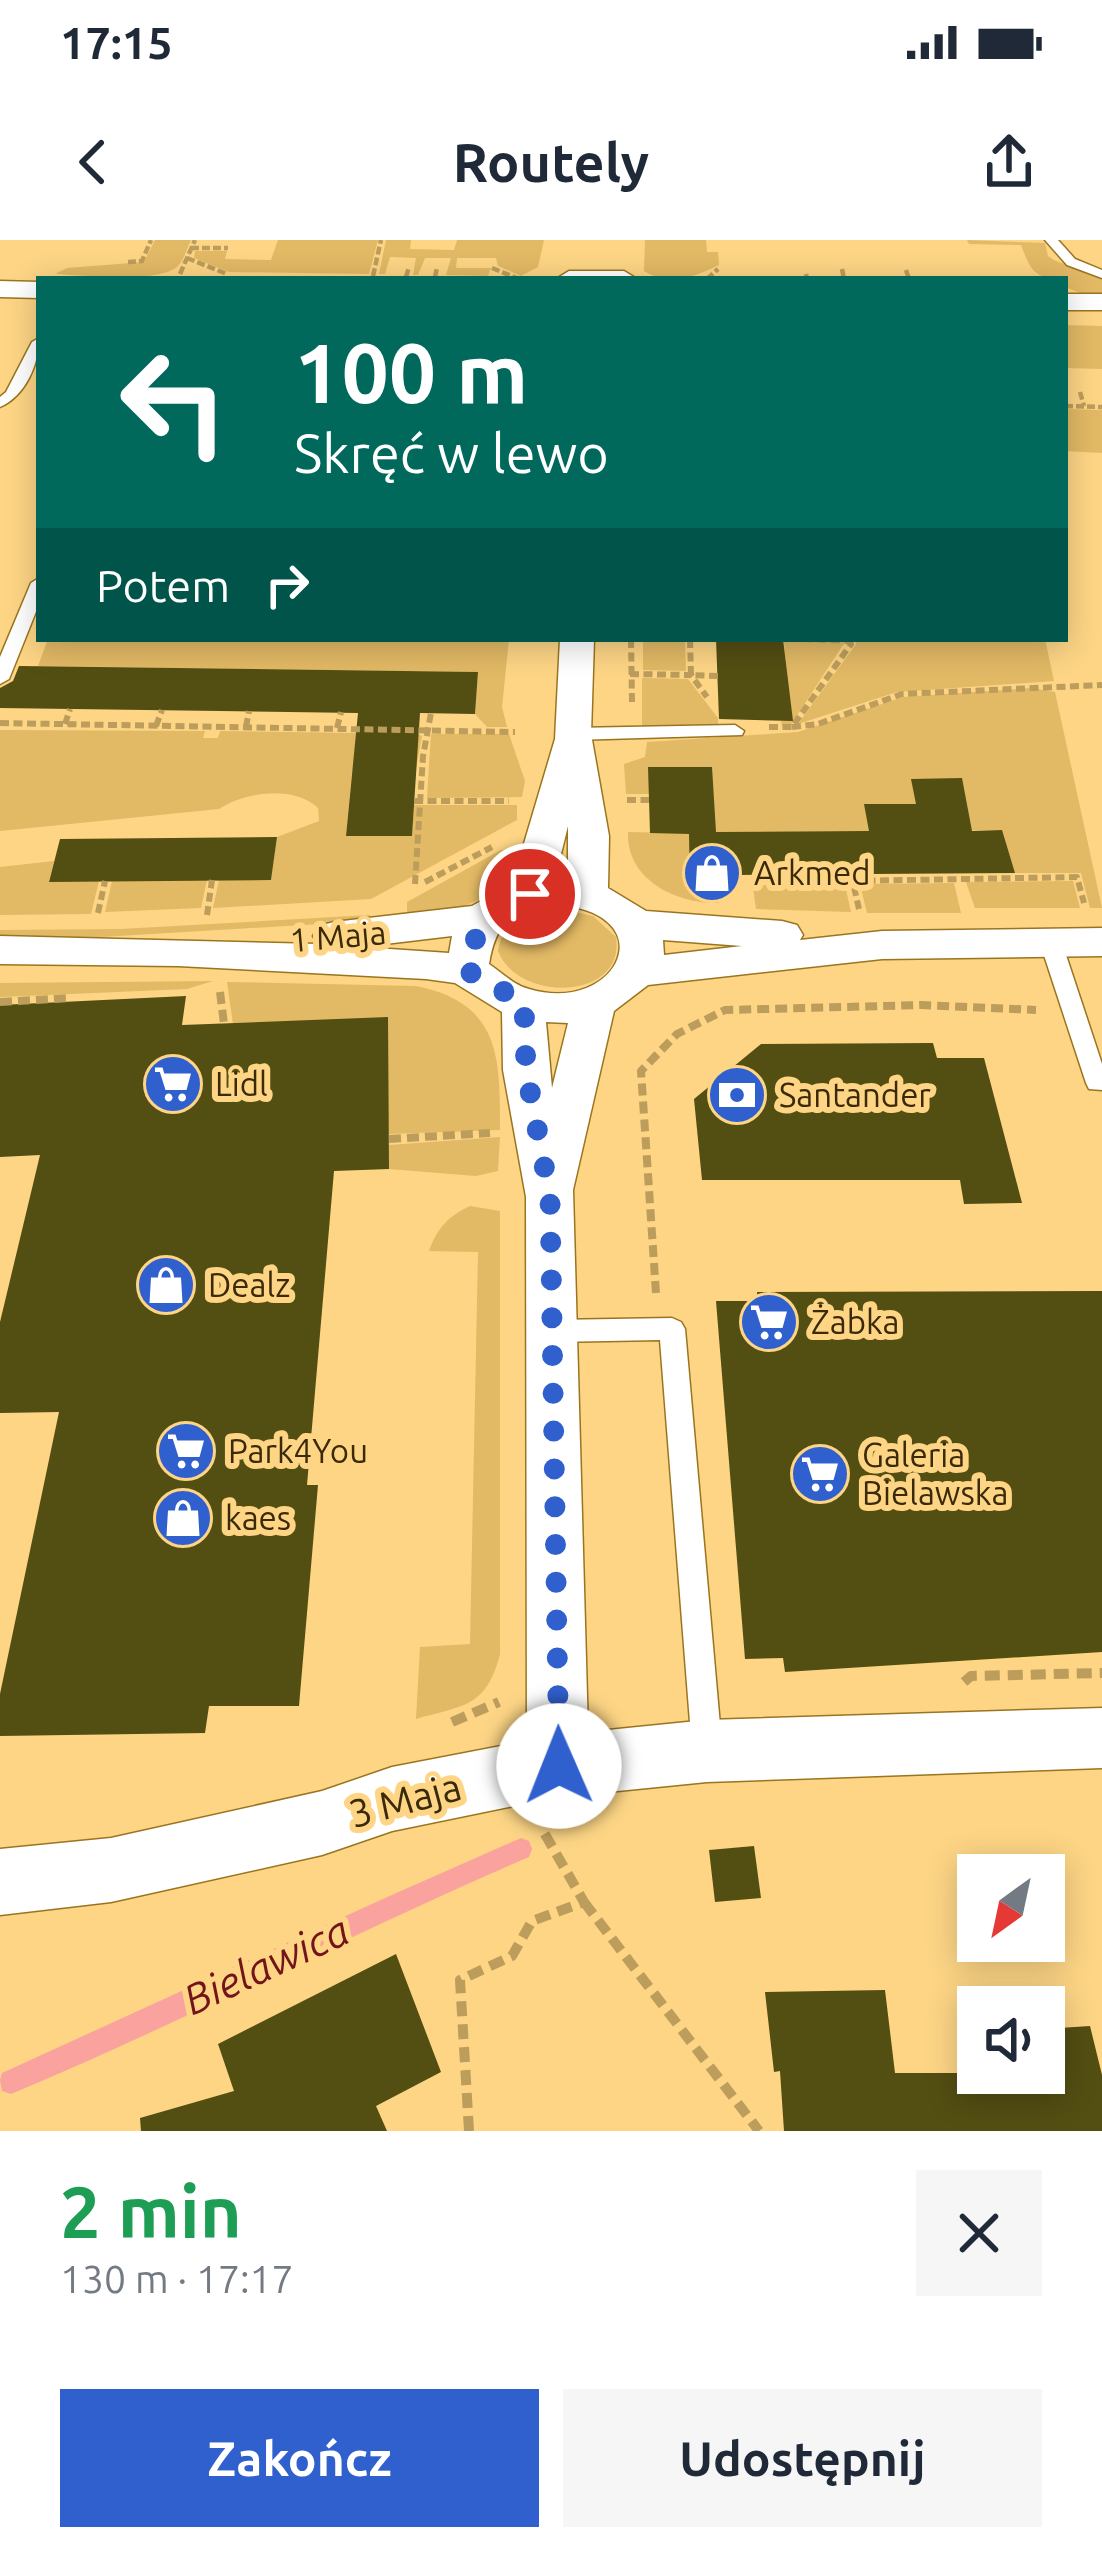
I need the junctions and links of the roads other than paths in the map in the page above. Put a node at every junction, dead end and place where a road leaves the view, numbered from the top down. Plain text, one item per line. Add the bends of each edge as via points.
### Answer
1 (1051, 240) edge
2 (1102, 274) edge
3 (0, 290) edge
4 (36, 290) edge
5 (1068, 302) edge
6 (1102, 302) edge
7 (36, 348) edge
8 (0, 403) edge
9 (36, 590) edge
10 (578, 642) edge
11 (0, 679) edge
12 (735, 731) dead end
13 (573, 734) junction
14 (530, 894) junction
15 (588, 895) junction
16 (484, 918) junction
17 (635, 924) junction
18 (1095, 929) edge
19 (871, 931) junction
20 (199, 933) junction
21 (1051, 943) junction
22 (0, 950) edge
23 (466, 970) junction
24 (638, 972) junction
25 (524, 1003) junction
26 (594, 1003) junction
27 (1097, 1083) dead end
28 (550, 1197) junction
29 (554, 1330) junction
30 (1102, 1738) edge
31 (707, 1751) junction
32 (534, 1770) junction
33 (0, 1882) edge

1 - 2 lane via 1071,262
3 - 4 street
5 - 6 street
7 - 8 lane via 13,395
9 - 11 lane
10 - 13 street
12 - 13 lane
13 - 14 street
13 - 15 street
14 - 15 street
14 - 16 street
15 - 17 street
16 - 20 street, 1 Maja via 392,931
16 - 23 street
17 - 19 street
17 - 24 street via 644,956
18 - 21 street
19 - 21 street
19 - 24 street
20 - 22 street, 1 Maja
20 - 23 street, 1 Maja
21 - 27 lane
23 - 25 street
24 - 26 street
25 - 26 street
25 - 28 street via 526,1070
26 - 28 street
28 - 29 street
29 - 31 lane via 672,1328
29 - 32 street
30 - 31 street, 3 Maja
31 - 32 street, 3 Maja
32 - 33 street, 3 Maja via 111,1870

